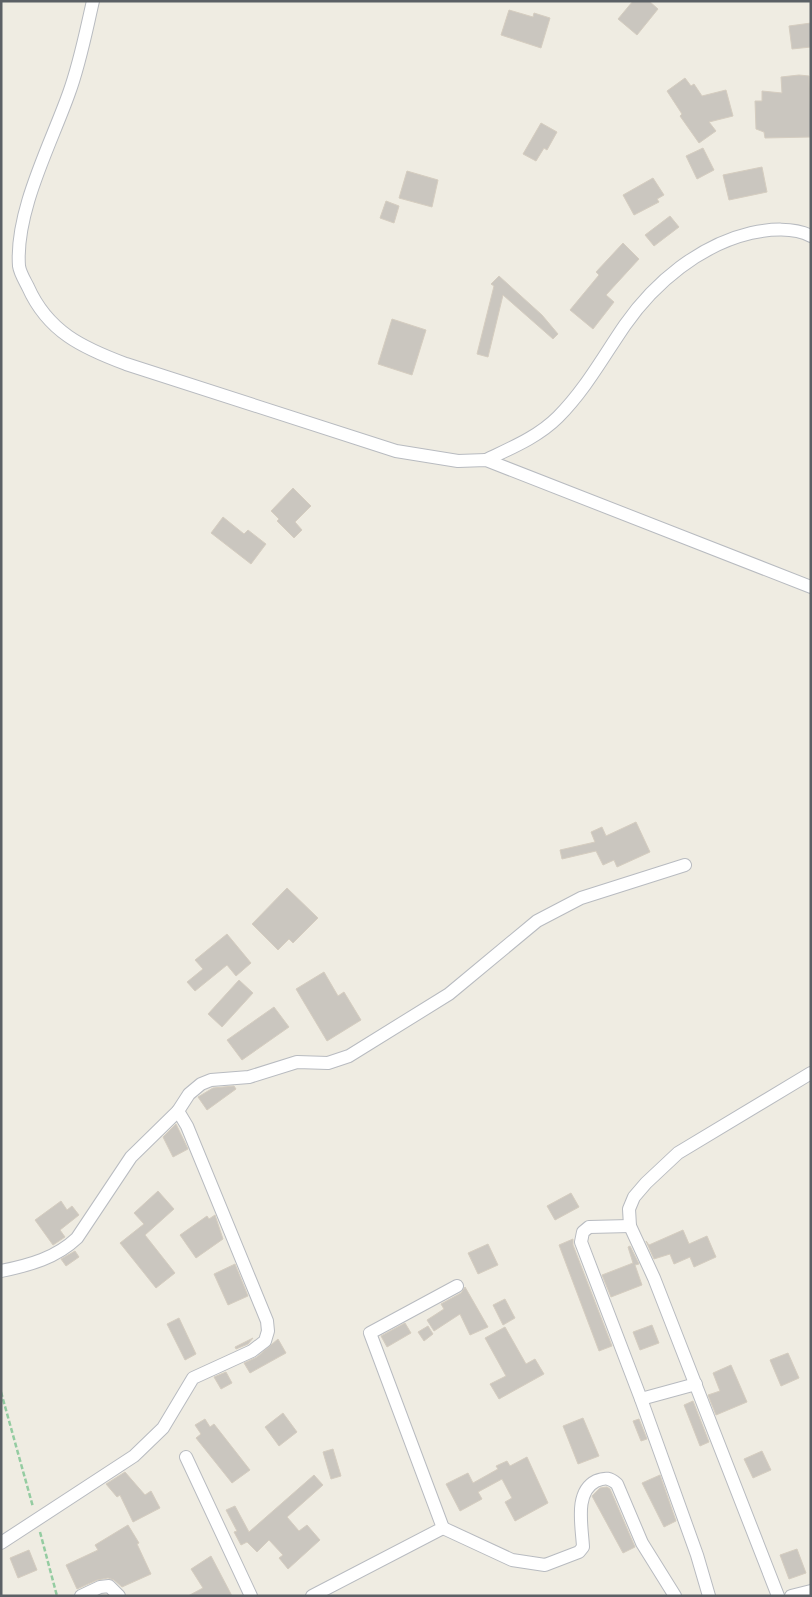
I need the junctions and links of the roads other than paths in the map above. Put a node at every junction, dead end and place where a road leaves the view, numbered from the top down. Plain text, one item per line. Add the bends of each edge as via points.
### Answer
1 (94, 1) edge
2 (811, 236) edge
3 (486, 460) junction
4 (811, 586) edge
5 (685, 866) dead end
6 (811, 1073) edge
7 (178, 1111) junction
8 (630, 1226) junction
9 (1, 1271) edge
10 (457, 1286) dead end
11 (696, 1384) junction
12 (641, 1399) junction
13 (186, 1457) dead end
14 (443, 1528) junction
15 (1, 1543) edge
16 (811, 1591) edge
17 (81, 1596) edge
18 (119, 1596) edge
19 (250, 1596) edge
20 (312, 1596) edge
21 (676, 1596) edge
22 (709, 1596) edge
23 (778, 1596) edge
24 (791, 1596) edge

1 - 3 street via 70,91 24,217 19,268 32,296 48,318 67,337 92,351 135,367 396,451 458,460
2 - 3 street via 804,232 768,229 728,238 695,257 644,300 583,390 557,419 539,434
3 - 4 street
5 - 7 street via 581,898 537,921 449,994 349,1056 328,1063 297,1062 249,1077 211,1080 189,1094
6 - 8 street via 678,1153 634,1196 629,1209
7 - 9 street via 131,1157 77,1238 66,1249 30,1265
7 - 15 street via 187,1126 266,1321 265,1342 193,1378 162,1428 134,1456
8 - 11 street
8 - 12 street via 589,1227 583,1232 582,1242
10 - 14 street via 370,1333
11 - 12 street
11 - 23 street
12 - 22 street
13 - 19 street
14 - 20 street
14 - 21 street via 512,1560 545,1565 579,1552 583,1547 583,1494 589,1484 604,1478 611,1479 618,1484 648,1554
16 - 24 street
17 - 18 street via 109,1586

